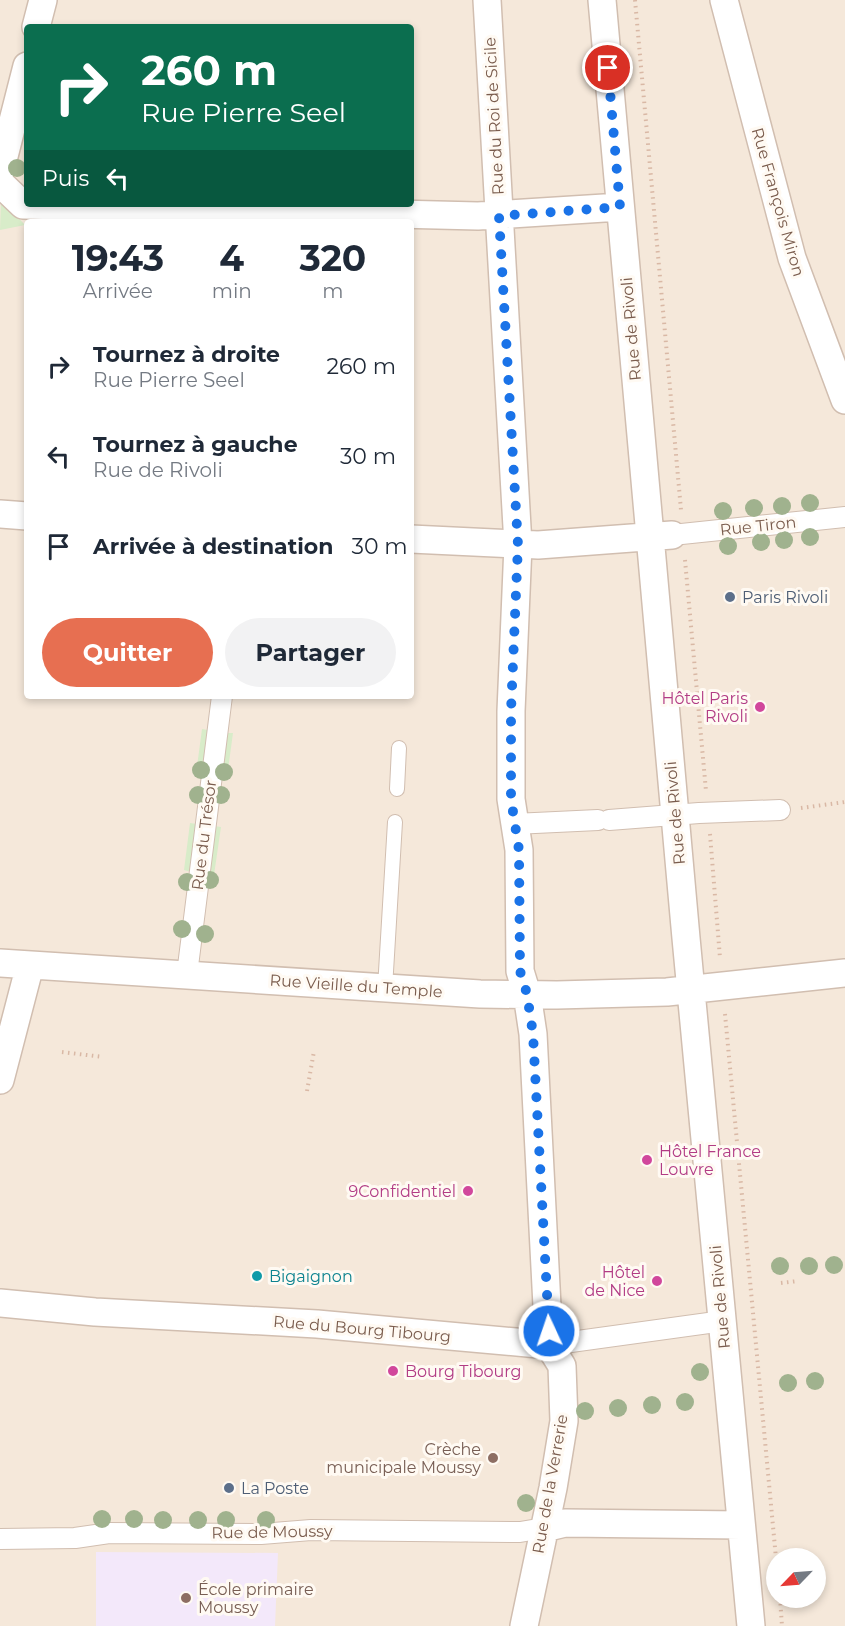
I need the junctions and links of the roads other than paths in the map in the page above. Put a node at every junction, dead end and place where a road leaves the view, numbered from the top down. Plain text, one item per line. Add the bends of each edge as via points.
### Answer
1 (43, 0) edge
2 (487, 0) edge
3 (602, 0) edge
4 (724, 0) edge
5 (37, 24) edge
6 (24, 78) edge
7 (0, 172) edge
8 (0, 183) edge
9 (24, 205) edge
10 (110, 207) edge
11 (620, 207) junction
12 (499, 216) junction
13 (845, 400) edge
14 (0, 514) edge
15 (24, 516) edge
16 (845, 518) edge
17 (672, 536) junction
18 (414, 539) edge
19 (518, 545) junction
20 (222, 699) edge
21 (399, 748) dead end
22 (397, 789) dead end
23 (788, 809) road end
24 (676, 816) junction
25 (395, 822) dead end
26 (514, 824) junction
27 (0, 963) edge
28 (30, 965) junction
29 (845, 973) edge
30 (187, 974) junction
31 (385, 988) junction
32 (527, 994) junction
33 (710, 995) junction
34 (0, 1080) edge
35 (0, 1303) edge
36 (723, 1321) junction
37 (549, 1345) junction
38 (741, 1526) junction
39 (544, 1528) junction
40 (0, 1539) edge
41 (524, 1626) edge
42 (751, 1626) edge

1 - 5 street
2 - 12 street, Rue du Roi de Sicile
3 - 11 street, Rue de Rivoli
4 - 13 street, Rue François Miron via 792,258
6 - 7 street
8 - 9 street
10 - 12 street
11 - 12 street
11 - 17 street, Rue de Rivoli
12 - 19 street, Rue du Roi de Sicile
14 - 15 street
16 - 17 street, Rue Tiron
17 - 19 street
17 - 24 street, Rue de Rivoli
18 - 19 street
19 - 26 street, Rue du Roi de Sicile via 511,711
20 - 30 street, Rue du Trésor
21 - 22 lane
23 - 24 street
24 - 26 street
24 - 33 street, Rue de Rivoli
25 - 31 lane
26 - 32 street, Rue du Roi de Sicile via 519,850 520,971
27 - 28 street, Rue Vieille du Temple
28 - 30 street, Rue Vieille du Temple
28 - 34 street
29 - 33 street, Rue Vieille du Temple
30 - 31 street, Rue Vieille du Temple
31 - 32 street, Rue Vieille du Temple
32 - 33 street, Rue Vieille du Temple
32 - 37 street, Rue du Roi de Sicile via 533,1034
33 - 36 street, Rue de Rivoli
35 - 37 street, Rue du Bourg Tibourg via 317,1324
36 - 37 street, Rue du Bourg Tibourg
36 - 38 street, Rue de Rivoli
37 - 39 street, Rue de la Verrerie via 562,1366 564,1421
38 - 39 street via 565,1523
38 - 42 street, Rue de Rivoli
39 - 40 street, Rue de Moussy via 520,1532 109,1533 75,1538
39 - 41 street, Rue de la Verrerie

